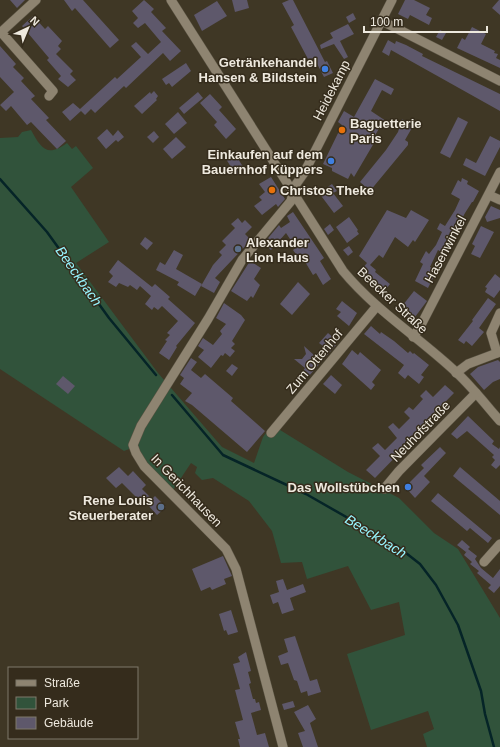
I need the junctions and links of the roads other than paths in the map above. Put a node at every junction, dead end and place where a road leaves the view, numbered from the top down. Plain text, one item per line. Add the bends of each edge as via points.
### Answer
1 (36, 0) edge
2 (171, 0) edge
3 (392, 0) edge
4 (382, 21) junction
5 (0, 33) edge
6 (500, 81) edge
7 (49, 96) dead end
8 (500, 172) edge
9 (293, 191) junction
10 (489, 195) junction
11 (500, 200) edge
12 (377, 306) junction
13 (500, 313) edge
14 (413, 337) junction
15 (498, 352) edge
16 (456, 373) junction
17 (476, 393) junction
18 (500, 421) edge
19 (271, 433) dead end
20 (384, 489) dead end
21 (500, 544) edge
22 (484, 562) dead end
23 (283, 747) edge

1 - 5 street
2 - 9 street, Beecker Straße
3 - 4 street, Heidekamp
4 - 6 street
4 - 9 street, Heidekamp
5 - 7 street via 54,91
8 - 10 street, Hasenwinkel
9 - 12 street, Beecker Straße via 343,271
9 - 23 street, In Gerichhausen via 291,201 242,260 141,426 133,445 144,466 226,550 232,560
10 - 11 street
10 - 14 street, Hasenwinkel
12 - 14 street, Beecker Straße
12 - 19 street, Zum Ottenhof
13 - 15 street via 491,333
14 - 16 street, Beecker Straße
15 - 16 street via 468,364
16 - 17 street, Beecker Straße
17 - 18 street, Beecker Straße
17 - 20 street, Neuhofstraße
21 - 22 street

